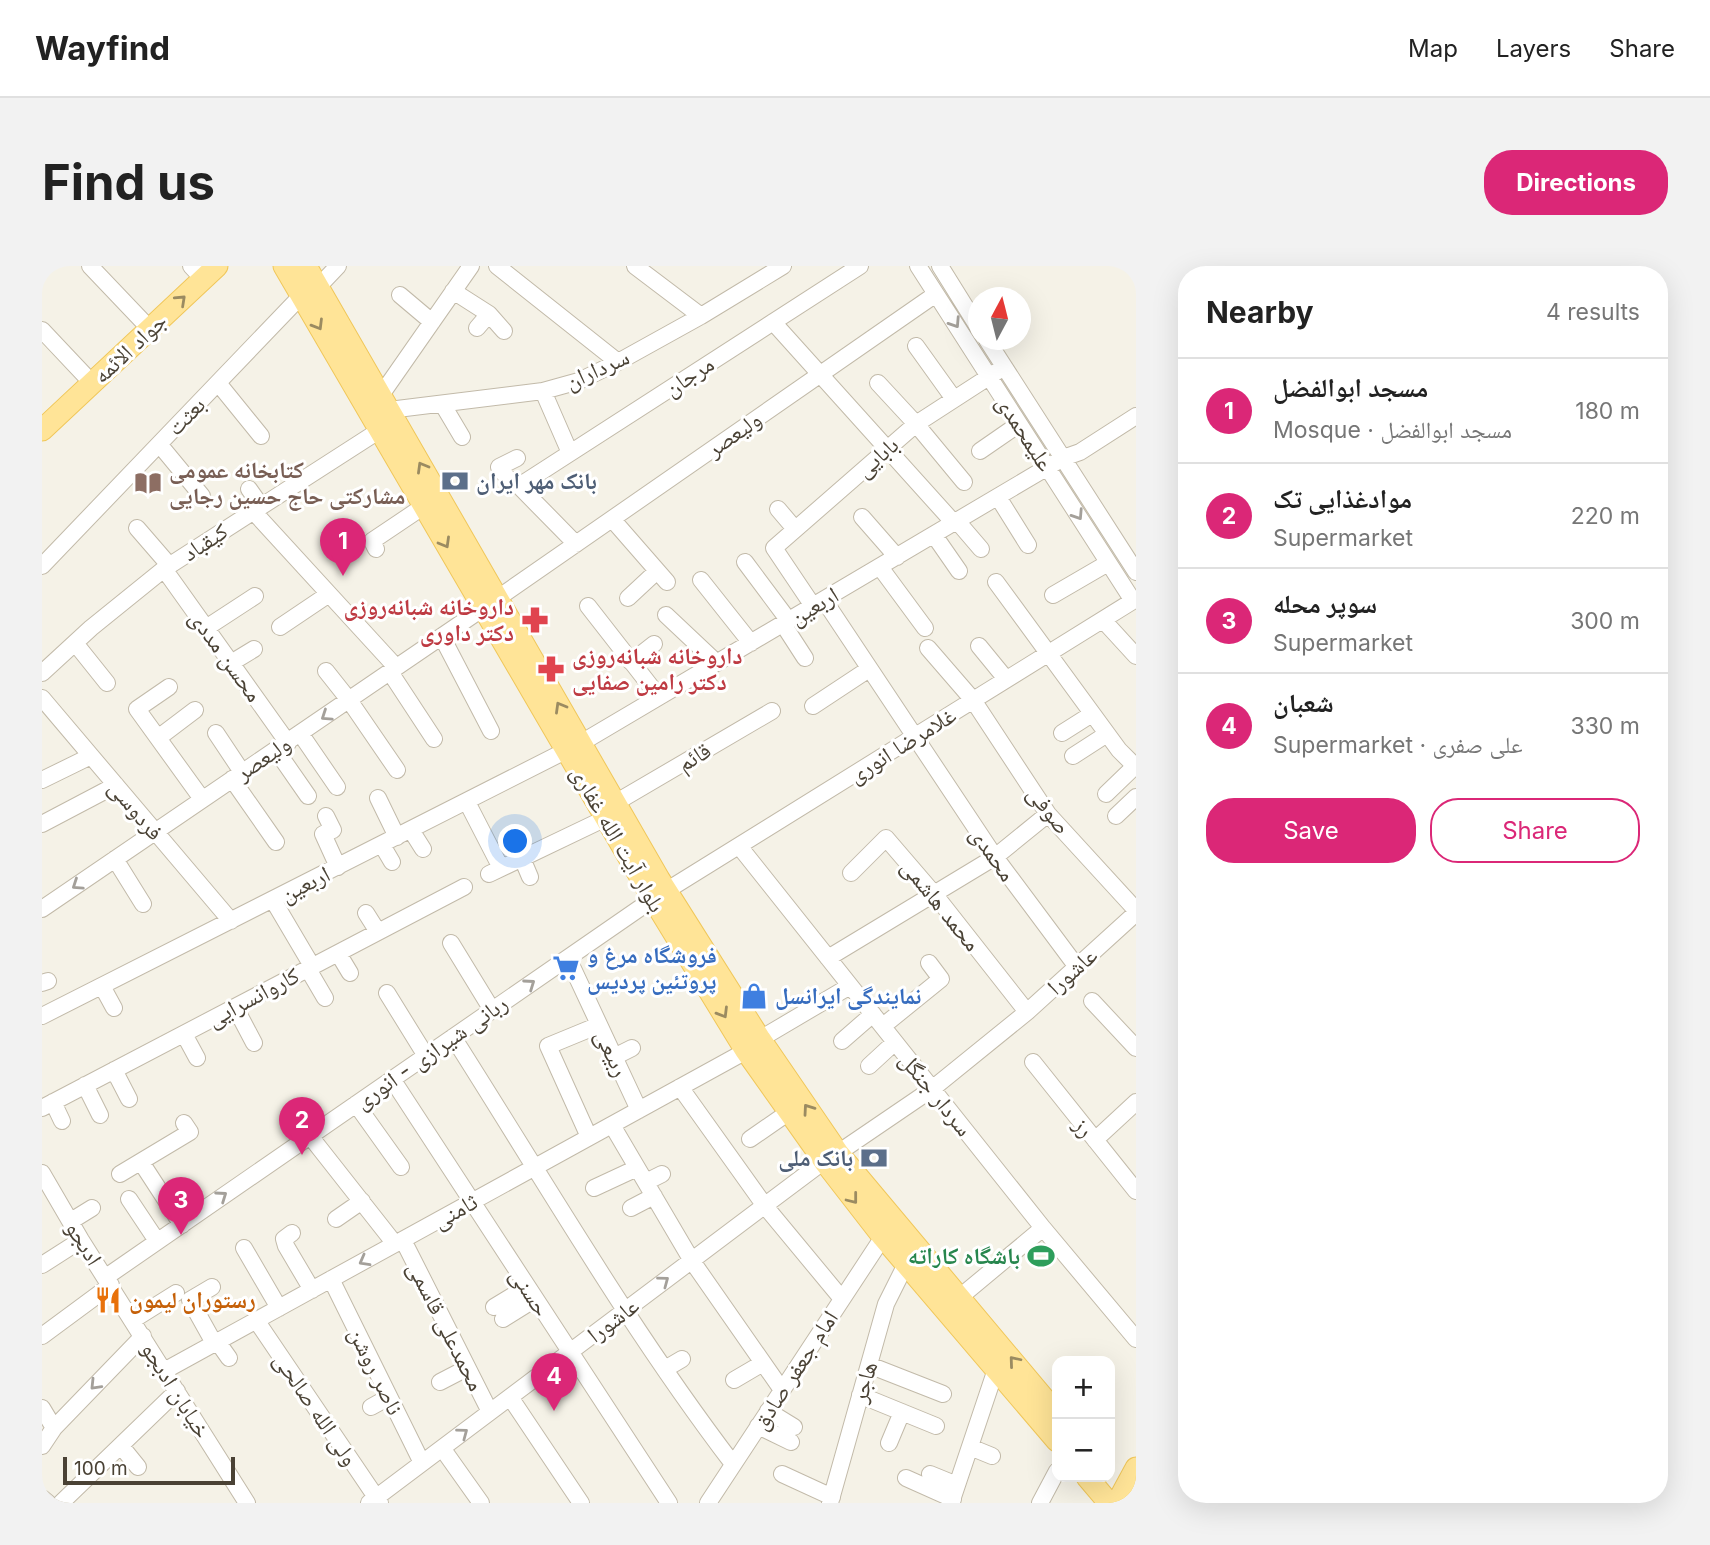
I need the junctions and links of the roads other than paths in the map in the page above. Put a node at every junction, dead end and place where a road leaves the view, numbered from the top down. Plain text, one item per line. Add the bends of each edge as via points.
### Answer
1 (90, 266) edge
2 (284, 266) edge
3 (306, 266) edge
4 (338, 266) edge
5 (471, 266) edge
6 (497, 266) edge
7 (635, 266) edge
8 (783, 266) edge
9 (860, 266) edge
10 (918, 266) edge
11 (940, 266) edge
12 (204, 270) edge
13 (453, 291) junction
14 (310, 292) junction
15 (936, 294) junction
16 (400, 295) dead end
17 (968, 311) edge
18 (489, 314) junction
19 (701, 316) junction
20 (432, 322) junction
21 (773, 322) junction
22 (477, 328) dead end
23 (150, 329) junction
24 (42, 330) edge
25 (504, 331) dead end
26 (916, 346) dead end
27 (993, 350) edge
28 (618, 362) junction
29 (1004, 367) junction
30 (819, 376) junction
31 (989, 376) junction
32 (92, 383) junction
33 (218, 383) junction
34 (878, 383) dead end
35 (543, 391) junction
36 (954, 399) junction
37 (385, 403) junction
38 (1136, 404) edge
39 (443, 405) junction
40 (1136, 416) edge
41 (916, 424) junction
42 (1019, 424) junction
43 (42, 430) edge
44 (380, 430) junction
45 (261, 436) dead end
46 (462, 437) dead end
47 (159, 444) junction
48 (885, 449) junction
49 (980, 451) dead end
50 (570, 453) junction
51 (517, 458) dead end
52 (1063, 458) junction
53 (1047, 468) junction
54 (964, 482) dead end
55 (519, 486) junction
56 (249, 489) dead end
57 (202, 495) dead end
58 (998, 497) junction
59 (424, 506) junction
60 (257, 508) junction
61 (778, 509) dead end
62 (862, 517) dead end
63 (612, 519) junction
64 (956, 522) junction
65 (137, 528) dead end
66 (795, 529) junction
67 (934, 535) junction
68 (576, 544) junction
69 (1028, 545) dead end
70 (774, 548) joint
71 (376, 549) dead end
72 (981, 549) dead end
73 (897, 557) junction
74 (745, 562) dead end
75 (1108, 563) junction
76 (42, 566) edge
77 (167, 567) junction
78 (880, 567) junction
79 (959, 571) dead end
80 (1136, 572) edge
81 (701, 580) dead end
82 (996, 582) dead end
83 (329, 594) junction
84 (1053, 595) dead end
85 (255, 596) dead end
86 (628, 598) dead end
87 (1134, 600) edge
88 (491, 603) junction
89 (819, 603) junction
90 (589, 606) dead end
91 (666, 615) dead end
92 (1103, 620) junction
93 (786, 623) junction
94 (280, 627) dead end
95 (206, 628) junction
96 (925, 628) dead end
97 (442, 637) junction
98 (75, 643) junction
99 (751, 643) junction
100 (654, 644) dead end
101 (979, 646) dead end
102 (928, 648) dead end
103 (254, 649) dead end
104 (1047, 654) junction
105 (1136, 656) edge
106 (805, 657) dead end
107 (631, 662) junction
108 (231, 663) junction
109 (717, 663) junction
110 (869, 669) junction
111 (393, 670) junction
112 (326, 671) dead end
113 (42, 673) edge
114 (1006, 680) junction
115 (107, 683) dead end
116 (169, 687) dead end
117 (659, 697) junction
118 (42, 698) edge
119 (349, 700) junction
120 (974, 700) junction
121 (813, 706) dead end
122 (195, 710) dead end
123 (772, 711) dead end
124 (1092, 714) junction
125 (491, 731) dead end
126 (216, 733) dead end
127 (1062, 733) dead end
128 (1107, 734) junction
129 (914, 737) junction
130 (158, 738) junction
131 (434, 739) dead end
132 (288, 742) junction
133 (574, 747) junction
134 (91, 756) junction
135 (1073, 756) dead end
136 (1135, 766) edge
137 (397, 770) dead end
138 (237, 775) junction
139 (42, 780) edge
140 (116, 785) junction
141 (337, 787) dead end
142 (1105, 794) dead end
143 (308, 796) dead end
144 (1136, 797) edge
145 (202, 799) junction
146 (467, 802) junction
147 (376, 805) dead end
148 (611, 811) junction
149 (1048, 814) junction
150 (326, 816) dead end
151 (1116, 816) dead end
152 (42, 824) edge
153 (156, 832) junction
154 (404, 833) junction
155 (276, 842) dead end
156 (382, 845) junction
157 (739, 846) junction
158 (423, 849) dead end
159 (995, 857) junction
160 (522, 858) junction
161 (115, 859) junction
162 (392, 862) dead end
163 (338, 867) junction
164 (851, 873) dead end
165 (530, 877) dead end
166 (464, 887) dead end
167 (660, 895) junction
168 (935, 895) junction
169 (273, 900) junction
170 (143, 904) dead end
171 (42, 909) edge
172 (366, 913) dead end
173 (1134, 917) edge
174 (231, 921) junction
175 (378, 932) junction
176 (451, 943) dead end
177 (338, 953) junction
178 (127, 954) dead end
179 (568, 958) junction
180 (828, 958) junction
181 (929, 963) dead end
182 (310, 967) junction
183 (1077, 967) junction
184 (135, 969) junction
185 (350, 973) dead end
186 (102, 986) junction
187 (850, 986) junction
188 (387, 993) dead end
189 (325, 998) dead end
190 (1092, 1001) dead end
191 (235, 1007) junction
192 (114, 1008) dead end
193 (492, 1010) junction
194 (43, 1012) edge
195 (1027, 1012) junction
196 (878, 1020) junction
197 (599, 1025) junction
198 (184, 1034) junction
199 (453, 1037) junction
200 (842, 1041) dead end
201 (895, 1042) junction
202 (254, 1043) dead end
203 (753, 1045) junction
204 (632, 1048) dead end
205 (1136, 1048) edge
206 (426, 1056) junction
207 (614, 1057) junction
208 (197, 1058) dead end
209 (1033, 1062) dead end
210 (869, 1066) dead end
211 (114, 1070) junction
212 (393, 1079) junction
213 (85, 1085) junction
214 (680, 1087) junction
215 (932, 1089) junction
216 (129, 1099) dead end
217 (1136, 1102) edge
218 (356, 1104) junction
219 (48, 1105) edge
220 (639, 1110) junction
221 (789, 1112) junction
222 (100, 1115) dead end
223 (62, 1121) dead end
224 (184, 1123) dead end
225 (612, 1125) junction
226 (310, 1136) junction
227 (589, 1138) junction
228 (750, 1139) dead end
229 (1095, 1140) junction
230 (831, 1157) junction
231 (141, 1162) junction
232 (401, 1167) dead end
233 (536, 1167) junction
234 (42, 1173) edge
235 (120, 1174) dead end
236 (662, 1174) dead end
237 (645, 1182) junction
238 (594, 1188) dead end
239 (1136, 1191) edge
240 (129, 1199) dead end
241 (362, 1201) junction
242 (471, 1202) junction
243 (765, 1206) junction
244 (92, 1208) dead end
245 (631, 1208) dead end
246 (336, 1219) dead end
247 (71, 1222) junction
248 (181, 1224) junction
249 (1043, 1228) junction
250 (292, 1233) dead end
251 (883, 1237) junction
252 (81, 1240) junction
253 (157, 1241) junction
254 (399, 1242) junction
255 (244, 1248) dead end
256 (44, 1259) edge
257 (692, 1261) junction
258 (906, 1264) junction
259 (331, 1279) junction
260 (108, 1281) junction
261 (212, 1287) dead end
262 (312, 1290) junction
263 (176, 1293) dead end
264 (531, 1293) junction
265 (960, 1297) junction
266 (842, 1299) junction
267 (279, 1308) junction
268 (626, 1310) junction
269 (499, 1313) dead end
270 (133, 1320) junction
271 (256, 1320) junction
272 (42, 1336) edge
273 (143, 1336) junction
274 (1136, 1339) edge
275 (216, 1342) junction
276 (570, 1352) junction
277 (229, 1358) dead end
278 (682, 1359) dead end
279 (763, 1363) junction
280 (869, 1365) junction
281 (467, 1368) junction
282 (665, 1369) junction
283 (996, 1369) junction
284 (164, 1371) junction
285 (734, 1380) dead end
286 (440, 1382) dead end
287 (782, 1390) junction
288 (177, 1391) junction
289 (943, 1394) dead end
290 (860, 1395) junction
291 (389, 1397) junction
292 (510, 1398) junction
293 (371, 1407) dead end
294 (42, 1408) edge
295 (1052, 1408) edge
296 (768, 1411) junction
297 (489, 1412) junction
298 (902, 1412) junction
299 (758, 1426) junction
300 (936, 1426) dead end
301 (54, 1428) junction
302 (1052, 1435) edge
303 (889, 1443) dead end
304 (42, 1446) edge
305 (121, 1446) junction
306 (970, 1447) junction
307 (442, 1448) junction
308 (992, 1456) dead end
309 (422, 1463) junction
310 (733, 1464) junction
311 (138, 1467) dead end
312 (1136, 1468) edge
313 (782, 1474) dead end
314 (930, 1474) dead end
315 (906, 1478) dead end
316 (1052, 1480) edge
317 (1095, 1482) edge
318 (1115, 1494) edge
319 (954, 1496) edge
320 (42, 1497) edge
321 (375, 1501) edge
322 (833, 1501) edge
323 (48, 1503) edge
324 (61, 1503) edge
325 (247, 1503) edge
326 (481, 1503) edge
327 (581, 1503) edge
328 (670, 1503) edge
329 (708, 1503) edge
330 (1040, 1503) edge

1 - 23 street
2 - 14 main road, بلوار آیت الله غفاری
3 - 14 main road, بلوار آیت الله غفاری
4 - 14 street, بعثت
5 - 13 street
6 - 28 street
7 - 19 street
8 - 19 street, سرداران
9 - 21 street, مرجان
10 - 15 street, علیمحمدی
11 - 17 street
23 -> 12 main road, جواد الائمه
13 - 18 street
13 - 20 street
14 - 33 street, بعثت
14 - 37 main road, بلوار آیت الله غفاری
14 -> 44 main road, بلوار آیت الله غفاری
15 - 30 street, ولیعصر
15 -> 31 street, علیمحمدی
16 - 20 street
18 - 22 street
18 - 25 street
19 - 28 street, سرداران
20 - 37 street
21 - 30 street
21 - 50 street, مرجان
23 - 32 main road, جواد الائمه
24 - 32 street
26 - 36 street
27 - 29 street, علیمحمدی
28 - 35 street, سرداران via 579,381
29 - 31 street, بابایی
29 - 52 street, علیمحمدی
30 - 48 street
30 - 63 street, ولیعصر
31 - 36 street, بابایی
31 - 42 street, علیمحمدی
32 - 43 main road, جواد الائمه
33 - 45 street
33 - 47 street, بعثت
34 - 41 street
35 - 39 street, سرداران
35 - 50 street
36 - 41 street, بابایی
37 - 39 street, سرداران
88 -> 37 main road, بلوار آیت الله غفاری
38 - 52 street via 1074,444
39 - 46 street
40 - 52 street
41 - 48 street, بابایی
41 - 54 street
42 - 49 street
42 - 53 street, علیمحمدی
44 - 59 main road, بلوار آیت الله غفاری
44 - 60 street, کیقباد
47 - 57 street
47 - 76 street, بعثت
48 - 64 street
48 - 66 street, بابایی
50 - 55 street, مرجان
51 - 55 street via 499,467
52 - 53 street, اربعین
52 - 80 street, علیمحمدی
53 - 58 street, اربعین
53 -> 75 street, علیمحمدی
55 - 68 street
56 - 60 street
58 - 64 street, اربعین
58 - 69 street
59 - 71 street via 372,541
59 -> 88 main road, بلوار آیت الله غفاری
60 - 77 street, کیقباد
60 - 83 street
61 - 66 street
62 - 73 street
63 - 68 street, ولیعصر
63 - 86 street via 662,577
64 - 67 street, اربعین
64 - 72 street
65 - 77 street, محسن مددی
66 - 70 street, بابایی
67 - 73 street, اربعین
67 - 79 street
68 - 88 street, ولیعصر
70 - 89 street, محمدی
73 - 78 street, اربعین
74 - 93 street
75 - 84 street
75 - 87 street, علیمحمدی
77 - 95 street, محسن مددی
77 - 98 street, کیقباد
78 - 89 street, اربعین
78 - 96 street
81 - 99 street
82 - 104 street
83 - 94 street
83 - 111 street
85 - 95 street
87 - 92 street, غلامرضا انوری
88 - 97 street, ولیعصر
88 - 133 main road, بلوار آیت الله غفاری
89 - 93 street, اربعین
89 - 110 street, محمدی
90 - 107 street
91 - 109 street
92 - 104 street, غلامرضا انوری
92 - 105 street
93 - 99 street, اربعین
93 - 106 street
95 - 108 street, محسن مددی
97 - 111 street, ولیعصر
97 - 125 street
98 - 113 street, کیقباد
98 - 115 street
99 - 109 street, اربعین
100 - 107 street
101 - 114 street
102 - 120 street, صوفی
103 - 108 street
104 - 114 street, غلامرضا انوری
104 - 124 street
107 - 117 street
108 - 132 street, محسن مددی
109 - 117 street, اربعین
110 - 121 street
110 - 129 street, محمدی
111 - 119 street, ولیعصر
111 - 131 street
112 - 119 street
114 - 120 street, غلامرضا انوری
116 - 130 street via 137,709
117 - 133 street, اربعین
118 - 134 street, فردوسی
119 -> 132 street, ولیعصر
119 - 137 street
120 - 129 street, غلامرضا انوری
120 - 149 street, صوفی
122 - 130 street
123 - 148 street, قائم
124 - 127 street
124 - 128 street
126 - 138 street
128 - 135 street
128 - 136 street
129 - 157 street, غلامرضا انوری
129 - 159 street, محمدی
130 - 145 street
132 - 138 street, ولیعصر
132 - 141 street
132 - 143 street
133 - 146 street, اربعین
133 - 148 main road, بلوار آیت الله غفاری
134 - 139 street
134 - 140 street, فردوسی
136 - 142 street
138 - 145 street, ولیعصر
138 - 155 street
140 - 152 street
140 - 153 street, فردوسی
144 - 151 street
145 - 153 street, ولیعصر
146 - 154 street, اربعین
146 - 160 street via 495,871
147 - 154 street
148 - 160 street
148 - 167 main road, بلوار آیت الله غفاری
149 - 159 street
149 - 173 street, صوفی
150 - 163 street via 333,830 323,834
153 - 161 street, ولیعصر
153 - 174 street, فردوسی
154 - 156 street, اربعین
154 - 158 street
156 - 162 street
156 - 163 street, اربعین
157 - 167 street, غلامرضا انوری
157 - 180 street, سردار جنگل
159 - 168 street
159 - 183 street, محمدی
160 - 165 street
161 - 170 street
161 -> 171 street, ولیعصر
163 - 169 street, اربعین
164 - 168 street, محمد هاشمی via 886,838
166 - 175 street, کاروانسرایی
167 - 179 street, ربانی شیرازی - انوری
167 - 203 main road, بلوار آیت الله غفاری
168 - 180 street
168 - 195 street, محمد هاشمی
169 - 174 street, اربعین
169 - 182 street
172 - 175 street
173 - 183 street, عاشورا
174 - 184 street, اربعین
175 - 177 street, کاروانسرایی
176 - 193 street
177 - 182 street, کاروانسرایی
177 - 185 street
178 - 184 street
193 -> 179 street, ربانی شیرازی - انوری
179 - 197 street, ربیعی
180 - 187 street, سردار جنگل
181 - 196 street via 941,979
182 - 189 street
182 - 191 street, کاروانسرایی
183 - 195 street, عاشورا
184 - 186 street, اربعین
186 - 192 street
186 - 194 street, اربعین
187 - 196 street, سردار جنگل
187 - 203 street, ثامنی
188 - 206 street
190 - 205 street
191 - 198 street, کاروانسرایی
191 - 202 street
193 - 199 street, ربانی شیرازی - انوری
195 - 215 street, عاشورا
196 - 200 street
196 - 201 street, سردار جنگل
197 - 207 street, ربیعی
197 - 227 street via 548,1046
198 - 208 street
198 - 211 street, کاروانسرایی
199 - 206 street, ربانی شیرازی - انوری
199 - 233 street
201 - 210 street
201 - 215 street, سردار جنگل
203 - 214 street, ثامنی
203 - 221 main road, بلوار آیت الله غفاری
230 -> 203 main road, بلوار آیت الله غفاری
204 - 207 street
206 - 212 street, ربانی شیرازی - انوری
207 - 220 street, ربیعی
209 - 229 street, رز
211 - 213 street, کاروانسرایی
211 - 216 street
212 - 218 street, ربانی شیرازی - انوری
212 - 242 street, حسنی
213 - 219 street, کاروانسرایی
213 - 222 street
214 - 220 street, ثامنی
214 - 243 street
215 - 230 street, عاشورا
215 - 249 street, سردار جنگل
217 - 229 street
218 - 226 street, ربانی شیرازی - انوری
218 - 232 street
219 - 223 street
220 - 225 street, ثامنی
221 - 228 street
221 - 230 main road, بلوار آیت الله غفاری
224 - 231 street via 190,1132
225 - 227 street, ثامنی
225 - 237 street
226 - 241 street, محمدعلی قاسمی
248 -> 226 street, ربانی شیرازی - انوری
227 - 233 street, ثامنی
229 - 239 street, رز
230 - 243 street, عاشورا
230 -> 251 main road, بلوار آیت الله غفاری
230 - 265 main road, بلوار آیت الله غفاری
231 - 235 street
231 - 248 street
233 - 242 street, ثامنی
233 - 268 street
234 - 247 street, ادبجو
236 - 237 street
237 - 238 street
237 - 245 street
237 - 257 street
240 - 253 street
241 - 246 street
241 - 254 street, محمدعلی قاسمی
242 - 254 street, ثامنی
242 - 264 street, حسنی
243 - 257 street, عاشورا
243 - 266 street
244 - 247 street
247 - 252 street, ادبجو
248 - 253 street, ربانی شیرازی - انوری
249 - 265 street
249 - 274 street, سردار جنگل
250 - 262 street via 284,1239 286,1246
251 - 258 main road, بلوار آیت الله غفاری
251 - 266 street, امام جعفر صادق
252 - 256 street
252 - 260 street, ادبجو
253 - 260 street, ربانی شیرازی - انوری
254 -> 259 street, ثامنی
254 - 281 street, محمدعلی قاسمی
255 - 267 street
268 -> 257 street, عاشورا
257 - 279 street
258 - 280 street, هاجر via 886,1304
258 - 283 main road, بلوار آیت الله غفاری
259 - 262 street, ثامنی
259 - 291 street, ناصر روشن
260 - 270 street, خیابان ادبجو
260 - 272 street, ربانی شیرازی - انوری
261 - 275 street via 190,1300 206,1316
262 - 267 street, ثامنی
263 - 270 street
264 - 269 street
264 - 276 street, حسنی
295 -> 265 main road, بلوار آیت الله غفاری
266 - 287 street, امام جعفر صادق
267 - 271 street, ثامنی
268 - 276 street, عاشورا
268 - 282 street
270 - 273 street, خیابان ادبجو
271 - 275 street, ثامنی
271 - 321 street, ولی الله صالحی
273 - 284 street, خیابان ادبجو
273 -> 301 street
275 - 277 street
275 - 284 street, ثامنی
276 - 292 street, عاشورا
276 - 328 street, حسنی
278 - 282 street
279 - 285 street
279 - 287 street
280 - 289 street
280 - 290 street, هاجر
281 - 286 street
281 - 297 street, محمدعلی قاسمی
282 - 310 street
283 - 302 main road, بلوار آیت الله غفاری
283 - 306 street
284 - 288 street, خیابان ادبجو
287 - 296 street, امام جعفر صادق
288 - 305 street
288 - 325 street, خیابان ادبجو
290 - 298 street
290 - 322 street, هاجر
291 - 293 street
291 - 309 street, ناصر روشن
292 - 297 street, عاشورا
292 - 327 street
294 - 301 street
296 - 299 street, امام جعفر صادق
296 - 299 street via 793,1434
307 -> 297 street, عاشورا
298 - 300 street
298 - 303 street
299 - 310 street, امام جعفر صادق
301 - 304 street
305 - 311 street
305 - 324 street
306 - 308 street
306 - 319 street
307 - 309 street, عاشورا
307 - 326 street via 477,1484
309 - 321 street, عاشورا
310 - 329 street, امام جعفر صادق
312 - 318 main road
313 - 322 street
314 - 319 street
315 - 319 street
316 - 330 street
317 - 318 main road
320 - 323 street

